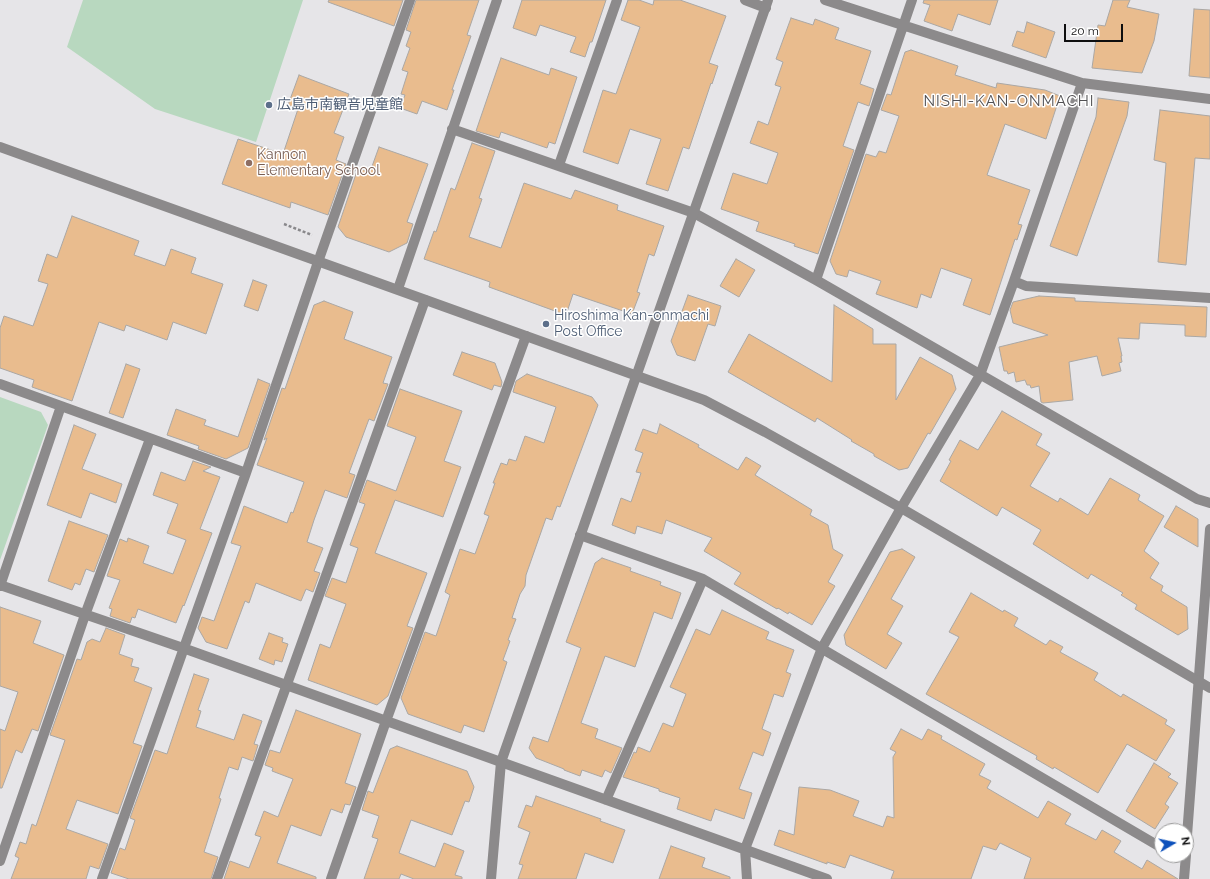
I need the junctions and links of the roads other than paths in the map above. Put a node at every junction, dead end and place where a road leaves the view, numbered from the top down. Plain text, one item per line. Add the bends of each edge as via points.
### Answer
1 (410, 0) edge
2 (497, 0) edge
3 (617, 0) edge
4 (745, 0) edge
5 (825, 0) edge
6 (912, 0) edge
7 (767, 4) edge
8 (903, 25) junction
9 (1082, 83) junction
10 (1210, 99) edge
11 (452, 129) junction
12 (0, 147) edge
13 (559, 165) junction
14 (694, 213) junction
15 (318, 262) junction
16 (816, 280) junction
17 (1014, 281) junction
18 (398, 289) junction
19 (1210, 298) edge
20 (425, 300) junction
21 (526, 336) junction
22 (636, 375) junction
23 (980, 375) junction
24 (0, 384) edge
25 (61, 406) junction
26 (150, 439) junction
27 (246, 473) junction
28 (1210, 503) edge
29 (901, 508) junction
30 (1210, 529) edge
31 (580, 535) junction
32 (703, 579) junction
33 (0, 585) edge
34 (85, 615) junction
35 (183, 648) junction
36 (822, 648) junction
37 (1198, 681) junction
38 (287, 686) junction
39 (1210, 688) edge
40 (386, 721) junction
41 (501, 762) junction
42 (606, 800) junction
43 (1188, 823) edge
44 (1154, 843) edge
45 (745, 849) junction
46 (0, 861) edge
47 (1185, 863) edge
48 (102, 879) edge
49 (217, 879) edge
50 (331, 879) edge
51 (491, 879) edge
52 (746, 879) edge
53 (826, 879) edge
54 (1184, 879) edge

1 - 15 street
2 - 11 street
3 - 13 street
4 - 7 street
5 - 8 street
6 - 8 street
7 - 14 street
8 - 9 street
8 - 16 street
9 - 10 street
9 - 17 street
11 - 13 street
11 - 18 street
12 - 15 street
13 - 14 street
14 - 16 street
14 - 22 street
15 - 18 street
15 - 27 street
16 - 23 street
17 - 19 street via 1026,286
17 - 23 street
18 - 20 street
20 - 21 street
20 - 38 street
21 - 22 street
21 - 40 street
22 - 29 street via 704,400
22 - 31 street
23 - 28 street via 1196,499
23 - 29 street
24 - 25 street
25 - 26 street
25 - 33 street
26 - 27 street
26 - 34 street
27 - 35 street
29 - 36 street
29 - 37 street
30 - 37 street
31 - 32 street
31 - 41 street
32 - 36 street
32 - 42 street
33 - 34 street
34 - 35 street
34 - 46 street
35 - 38 street
35 - 48 street
36 - 44 street
36 - 45 street
37 - 39 street
37 - 43 street
38 - 40 street
38 - 49 street
40 - 41 street
40 - 50 street
41 - 42 street
41 - 51 street
42 - 45 street
45 - 52 street
45 - 53 street
47 - 54 street

